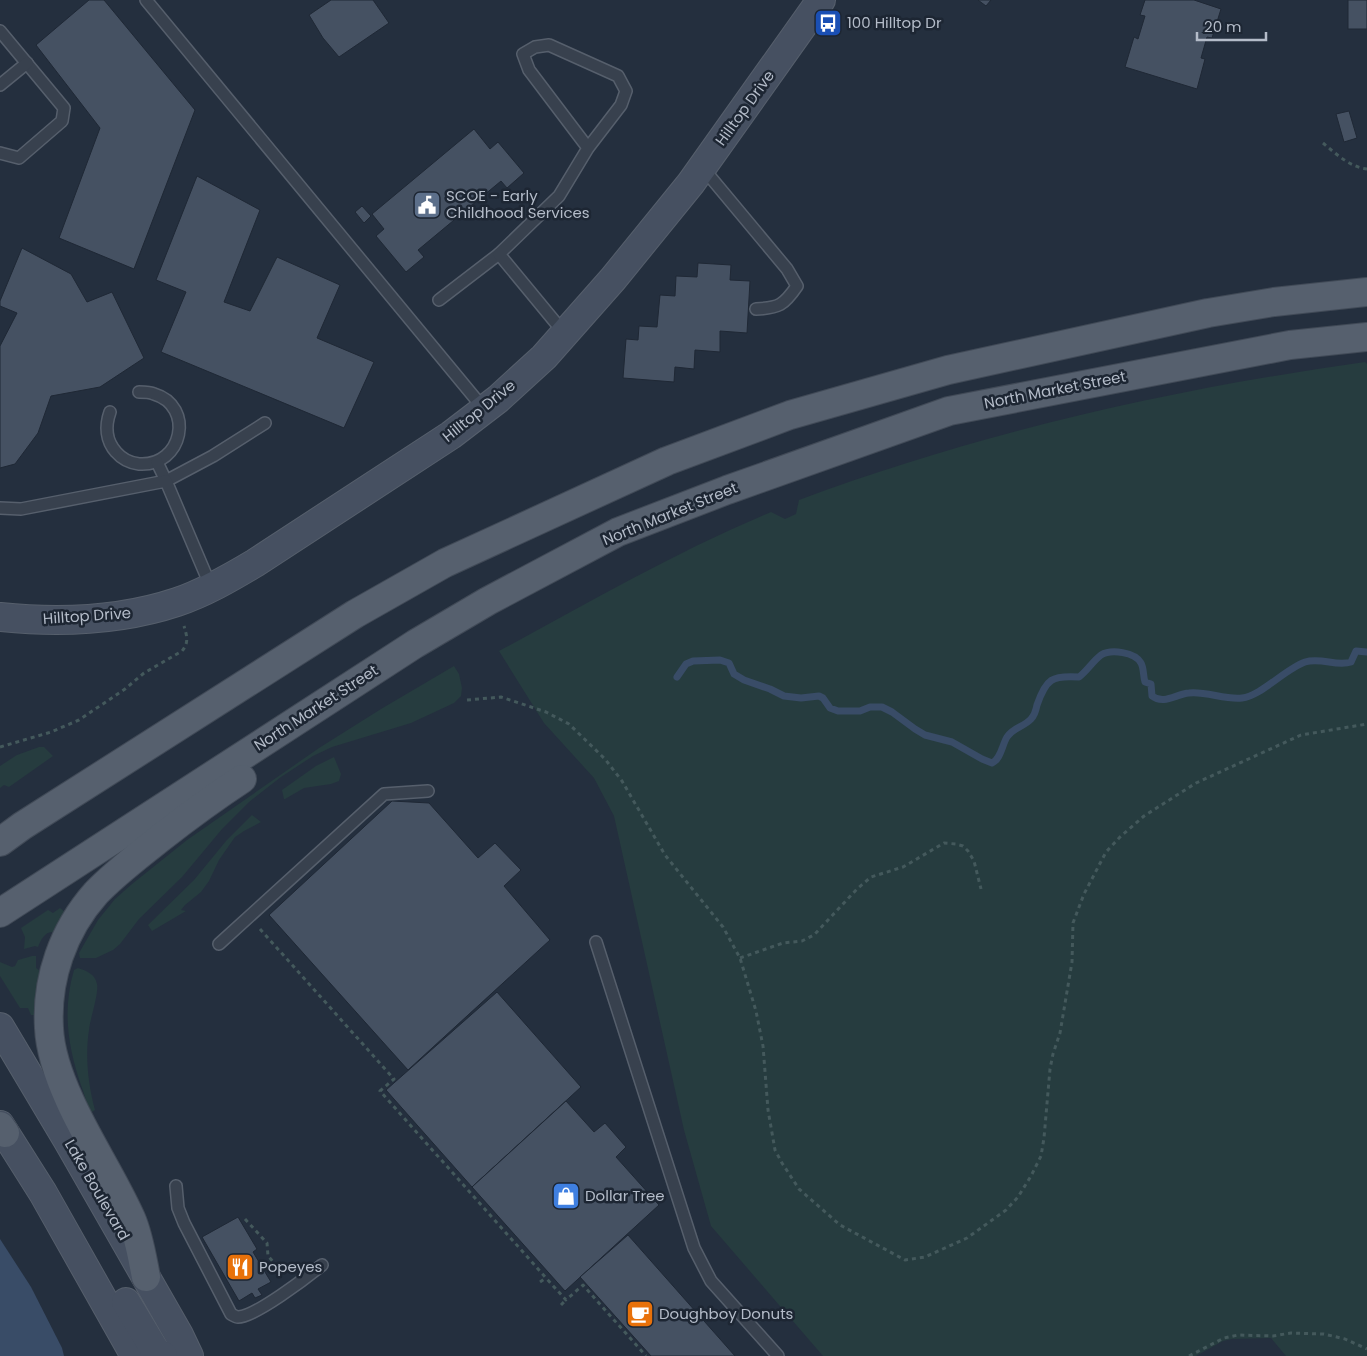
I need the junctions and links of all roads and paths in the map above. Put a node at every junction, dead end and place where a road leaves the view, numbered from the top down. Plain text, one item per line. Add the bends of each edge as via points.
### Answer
1 (146, 0) edge
2 (821, 0) edge
3 (0, 31) edge
4 (26, 63) junction
5 (0, 85) edge
6 (1323, 143) dead end
7 (588, 148) junction
8 (0, 153) edge
9 (702, 167) junction
10 (1367, 169) edge
11 (498, 254) junction
12 (1367, 292) edge
13 (438, 300) dead end
14 (756, 309) dead end
15 (565, 334) junction
16 (1367, 336) edge
17 (139, 392) dead end
18 (484, 409) junction
19 (110, 412) dead end
20 (265, 423) dead end
21 (158, 462) junction
22 (166, 481) junction
23 (0, 508) edge
24 (211, 587) junction
25 (488, 601) junction
26 (0, 616) edge
27 (184, 626) dead end
28 (466, 700) dead end
29 (1367, 724) edge
30 (0, 747) edge
31 (428, 791) dead end
32 (0, 842) edge
33 (982, 889) dead end
34 (0, 914) edge
35 (260, 929) dead end
36 (596, 942) dead end
37 (219, 944) dead end
38 (740, 958) junction
39 (0, 1027) edge
40 (2, 1128) edge
41 (176, 1186) dead end
42 (43, 1193) junction
43 (245, 1219) dead end
44 (322, 1265) dead end
45 (146, 1277) junction
46 (286, 1277) dead end
47 (546, 1278) junction
48 (540, 1282) dead end
49 (566, 1300) junction
50 (561, 1305) dead end
51 (1367, 1349) edge
52 (135, 1356) edge
53 (163, 1356) edge
54 (189, 1356) edge
55 (646, 1356) edge
56 (778, 1356) edge
57 (1190, 1356) edge

1 - 18 lane
2 - 9 main road, Hilltop Drive
3 - 4 lane
4 - 5 lane
4 - 8 lane via 64,108 62,122 19,158
6 - 10 path via 1358,168
7 - 7 lane via 621,105 626,91 618,76 549,45 534,47 523,54 529,70
7 - 11 lane via 559,196
9 - 14 lane via 787,269 797,286 785,302 772,308
9 - 15 main road, Hilltop Drive
11 - 13 lane
11 - 15 lane
12 - 32 main road via 1208,313 948,370 790,415 666,461 445,563 355,614
15 - 18 main road, Hilltop Drive via 544,357
16 - 25 main road, North Market Street via 1290,345 949,410 618,532
17 - 21 lane via 165,399 179,420 180,433 176,445
18 - 24 main road, Hilltop Drive via 374,486 255,563
19 - 21 lane via 107,431 115,452 135,464
20 - 22 lane
21 - 22 lane
22 - 23 lane via 21,509
22 - 24 lane
24 - 26 main road, Hilltop Drive via 178,602 122,616 49,620
25 - 34 main road, North Market Street via 415,644
25 - 45 main road via 445,647 277,755 204,805 128,864 94,895 66,938 49,993 48,1030 70,1101 131,1219
27 - 30 path via 187,640 182,650 144,673 99,708 51,732
28 - 38 path via 501,697 525,704 562,720 590,742 622,781 665,855 723,927
29 - 38 path via 1301,735 1196,783 1144,816 1106,852 1073,923 1072,962 1050,1069 1041,1156 1018,1197 1006,1210 967,1238 925,1257 905,1260 840,1225 799,1189 782,1163 775,1150 768,1110 763,1046 756,1011
31 - 37 lane via 384,794
33 - 38 path via 968,850 944,843 903,867 871,877 808,939 783,943
35 - 47 path via 394,1079 380,1091
36 - 56 lane via 694,1248 710,1282
39 - 45 main road, Lake Boulevard
40 - 42 main road
41 - 44 lane via 178,1208 184,1223 231,1314 237,1317 247,1315 294,1288
42 - 52 main road
42 - 53 main road via 77,1221 156,1352
43 - 46 path via 267,1243 268,1256
45 - 54 main road, Lake Boulevard
47 - 48 path
47 - 49 path
49 - 50 path
49 - 55 path via 583,1286
51 - 57 path via 1345,1339 1300,1332 1224,1338

